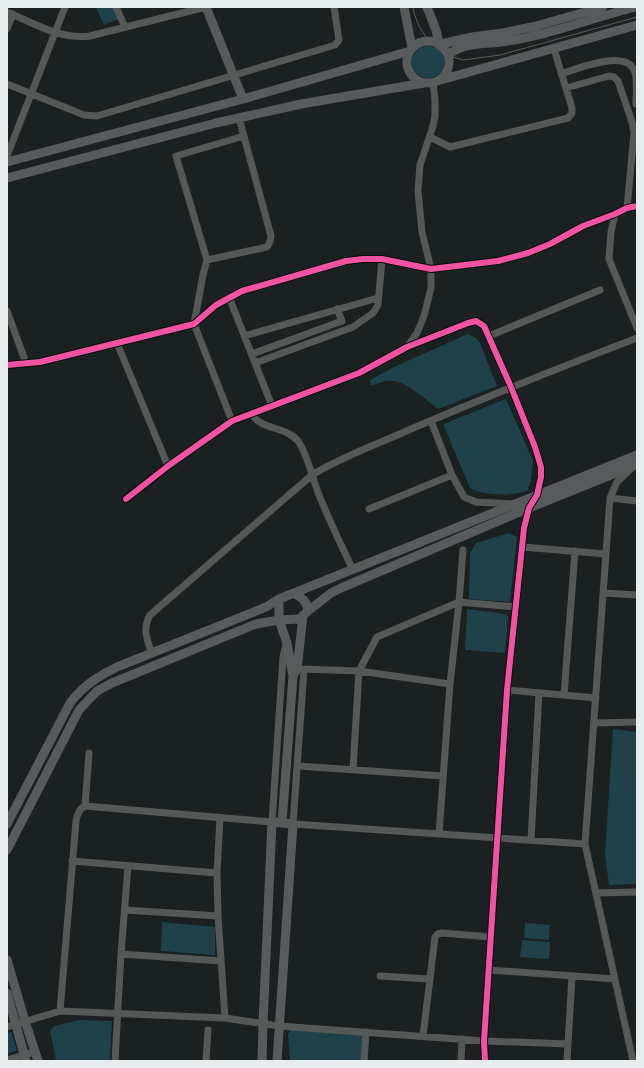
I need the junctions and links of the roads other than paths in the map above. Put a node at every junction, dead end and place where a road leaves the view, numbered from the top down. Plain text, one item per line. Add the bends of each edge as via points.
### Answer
1 (65, 7) edge
2 (116, 7) edge
3 (206, 7) edge
4 (334, 7) edge
5 (404, 7) edge
6 (427, 7) edge
7 (603, 7) edge
8 (636, 7) edge
9 (10, 13) edge
10 (637, 25) edge
11 (125, 27) junction
12 (7, 29) edge
13 (55, 32) junction
14 (440, 44) junction
15 (411, 49) junction
16 (554, 49) junction
17 (449, 55) junction
18 (561, 74) junction
19 (234, 75) junction
20 (431, 82) junction
21 (7, 84) edge
22 (566, 88) junction
23 (31, 94) junction
24 (243, 99) junction
25 (636, 104) edge
26 (239, 118) junction
27 (244, 136) junction
28 (430, 137) junction
29 (7, 156) edge
30 (7, 162) edge
31 (7, 178) edge
32 (637, 206) edge
33 (627, 208) junction
34 (615, 214) junction
35 (382, 259) junction
36 (207, 260) junction
37 (430, 269) junction
38 (600, 290) dead end
39 (229, 297) junction
40 (378, 298) junction
41 (337, 309) junction
42 (7, 311) edge
43 (194, 324) junction
44 (637, 328) edge
45 (244, 336) junction
46 (489, 336) junction
47 (637, 338) edge
48 (117, 343) junction
49 (407, 347) junction
50 (252, 354) junction
51 (26, 362) junction
52 (255, 364) junction
53 (7, 365) edge
54 (511, 387) junction
55 (272, 406) junction
56 (252, 414) junction
57 (232, 421) junction
58 (430, 421) junction
59 (637, 455) edge
60 (635, 464) edge
61 (168, 466) junction
62 (312, 475) junction
63 (452, 475) junction
64 (537, 495) junction
65 (610, 498) junction
66 (126, 499) dead end
67 (637, 501) edge
68 (513, 504) junction
69 (529, 508) junction
70 (369, 509) dead end
71 (522, 547) junction
72 (463, 550) dead end
73 (575, 551) junction
74 (606, 554) junction
75 (353, 570) junction
76 (603, 593) junction
77 (295, 594) junction
78 (637, 595) edge
79 (280, 599) junction
80 (459, 602) junction
81 (516, 607) junction
82 (305, 614) junction
83 (279, 620) junction
84 (287, 643) junction
85 (152, 654) junction
86 (359, 671) junction
87 (298, 672) junction
88 (450, 684) junction
89 (507, 690) junction
90 (539, 693) junction
91 (564, 695) junction
92 (596, 698) junction
93 (637, 722) edge
94 (594, 723) junction
95 (89, 754) dead end
96 (298, 766) junction
97 (353, 769) junction
98 (443, 776) junction
99 (85, 806) junction
100 (220, 818) junction
101 (272, 822) junction
102 (282, 823) junction
103 (7, 824) edge
104 (294, 824) junction
105 (439, 834) junction
106 (498, 838) junction
107 (531, 840) junction
108 (585, 844) junction
109 (7, 850) edge
110 (72, 861) junction
111 (128, 866) junction
112 (217, 873) junction
113 (637, 892) edge
114 (596, 893) junction
115 (125, 910) junction
116 (218, 916) junction
117 (491, 937) junction
118 (121, 954) junction
119 (7, 960) edge
120 (221, 961) junction
121 (489, 970) junction
122 (9, 972) edge
123 (380, 976) dead end
124 (572, 976) junction
125 (429, 979) junction
126 (615, 979) junction
127 (7, 993) edge
128 (60, 1011) junction
129 (118, 1013) junction
130 (225, 1018) junction
131 (16, 1024) edge
132 (263, 1024) junction
133 (279, 1026) junction
134 (208, 1030) dead end
135 (366, 1032) junction
136 (423, 1036) junction
137 (462, 1039) junction
138 (484, 1040) junction
139 (568, 1044) junction
140 (34, 1052) junction
141 (25, 1058) edge
142 (7, 1060) edge
143 (38, 1061) edge
144 (115, 1061) edge
145 (206, 1061) edge
146 (262, 1061) edge
147 (278, 1061) edge
148 (364, 1061) edge
149 (461, 1061) edge
150 (485, 1061) edge
151 (567, 1061) edge
152 (633, 1061) edge

1 - 13 street
2 - 11 street
3 - 11 street
3 - 19 main road
4 - 19 street via 338,43
5 - 15 main road
6 - 14 main road
7 - 14 main road via 536,26
8 - 17 main road via 537,35 461,47
9 - 12 street
9 - 13 street
10 - 16 main road
11 - 13 street via 78,37
13 - 23 street
14 - 15 main road via 424,41
14 - 17 main road
15 - 20 main road via 407,60 412,76
15 - 24 main road
16 - 18 street
16 - 20 main road
17 - 20 main road via 449,68 444,76
18 - 22 street
18 - 25 street via 598,62 627,63 635,72
19 - 23 street via 96,116 84,115
19 - 24 main road
20 - 26 main road via 339,97
20 - 28 street via 435,116
21 - 23 street
22 - 28 street via 572,111 571,116 566,119 450,148
22 - 33 street via 609,76 618,81 634,133
23 - 29 street
24 - 30 main road
26 - 27 street
26 - 31 main road
27 - 36 street via 271,236 270,242 267,247
27 - 36 street via 176,156
28 - 37 street via 420,165 418,191 422,232
32 - 33 street
33 - 34 street
34 - 37 street via 516,257 488,263
34 - 44 street via 609,258
35 - 37 street
35 - 39 street via 346,260 252,287
35 - 40 street
36 - 43 street
37 - 49 street via 431,288 427,307 417,332
38 - 46 street
39 - 43 street
39 - 45 street
40 - 41 street
40 - 52 street via 375,311 353,327
41 - 45 street
41 - 50 street via 342,321
42 - 51 street
43 - 48 street
43 - 57 street
45 - 50 street
46 - 49 street via 484,326 472,321
46 - 54 street
47 - 54 street
48 - 51 street via 40,362
48 - 61 street
49 - 55 street via 359,373
50 - 52 street
51 - 53 street
52 - 55 street
54 - 58 street
54 - 64 street via 541,467 542,477
55 - 56 street
56 - 57 street
56 - 62 street via 259,423 285,431 296,438
57 - 61 street
58 - 62 street via 328,465
58 - 63 street
59 - 64 main road
60 - 65 street via 617,482
60 - 69 main road
61 - 66 street
62 - 75 street
62 - 85 street via 150,615 145,630
63 - 68 street via 464,497 468,499 481,503
63 - 70 street
64 - 68 main road
64 - 69 street
65 - 67 street
65 - 74 street
68 - 75 main road
69 - 71 street
69 - 82 main road via 341,588
71 - 73 street
71 - 81 street
72 - 80 street
73 - 74 street
73 - 91 street
74 - 76 street
75 - 77 main road
76 - 78 street
76 - 92 street
77 - 79 main road
77 - 82 main road via 305,601
79 - 83 main road
79 - 85 main road via 266,608
80 - 81 street
80 - 86 street via 377,637
80 - 88 street
81 - 89 street
82 - 83 main road via 299,619
82 - 87 main road
83 - 84 main road
83 - 109 main road via 256,624 97,691 79,710
84 - 87 main road via 291,669
84 - 101 street via 283,657
85 - 103 main road via 95,678 76,695
86 - 87 street
86 - 88 street
86 - 97 street
87 - 96 street
87 - 102 main road
88 - 98 street
89 - 90 street
89 - 106 street
90 - 91 street
90 - 107 street
91 - 92 street
92 - 94 street
93 - 94 street
94 - 108 street
95 - 99 street
96 - 97 street
96 - 104 street
97 - 98 street
98 - 105 street
99 - 100 street
99 - 110 street via 77,816
100 - 101 street
100 - 112 street
101 - 102 main road
101 - 132 main road
102 - 104 main road
104 - 105 street
104 - 133 main road
105 - 106 street
106 - 107 street
106 - 117 street
107 - 108 street
108 - 114 street
110 - 111 street
110 - 128 street
111 - 112 street
111 - 115 street
112 - 116 street
113 - 114 street
114 - 126 street
115 - 116 street
115 - 118 street
116 - 120 street
117 - 121 street
117 - 125 street via 438,934 434,939
118 - 120 street
118 - 129 street
119 - 122 main road
120 - 130 street
121 - 124 street
121 - 138 street
122 - 131 main road
123 - 125 street
124 - 126 street
124 - 139 street
125 - 136 street
126 - 152 street
127 - 131 main road
128 - 129 street
128 - 131 street
129 - 130 street
129 - 144 street
130 - 132 street
131 - 140 main road
131 - 141 main road
132 - 133 street
132 - 146 main road
133 - 135 street
133 - 147 main road
134 - 145 street
135 - 136 street
135 - 148 street
136 - 137 street
137 - 138 street
137 - 149 street
138 - 139 street
138 - 150 street
139 - 151 street
140 - 141 street
140 - 143 main road
141 - 142 street

